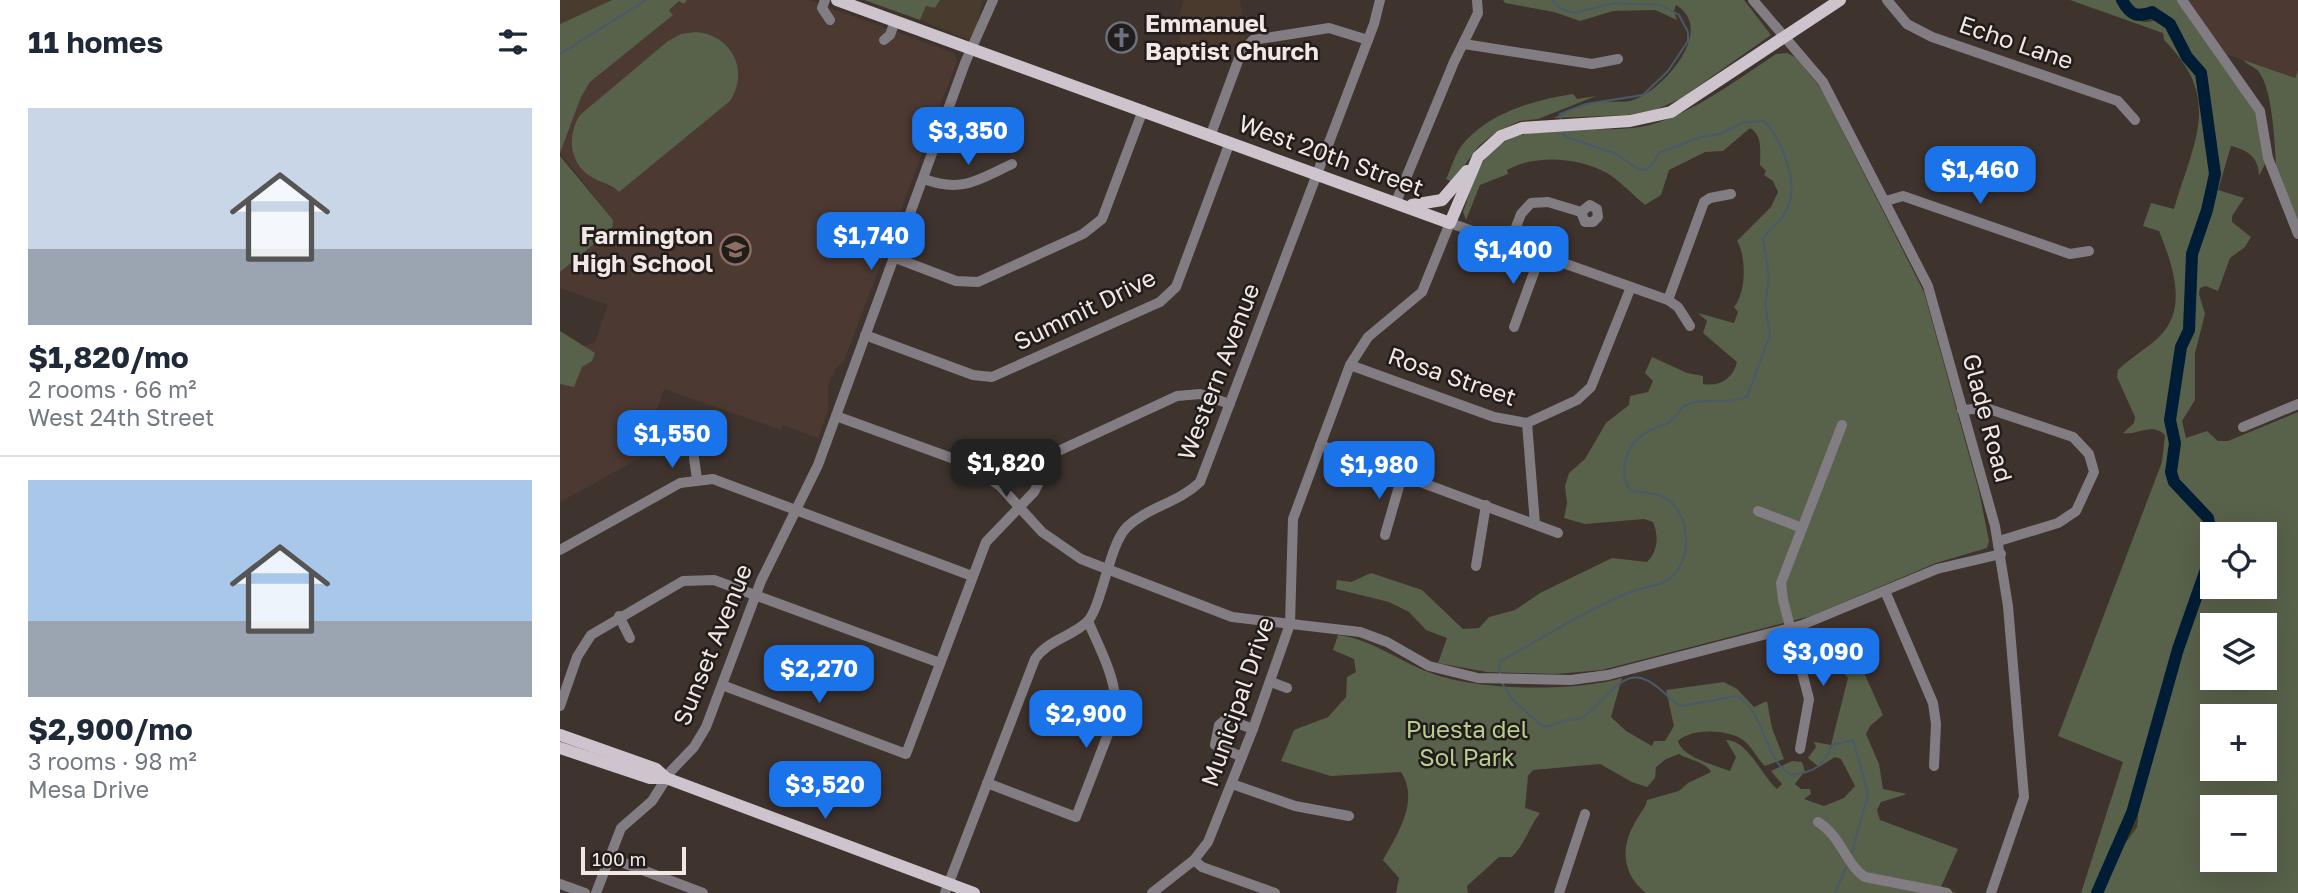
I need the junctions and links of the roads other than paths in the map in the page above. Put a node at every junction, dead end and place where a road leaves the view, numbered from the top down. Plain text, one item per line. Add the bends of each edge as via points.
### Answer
1 (825, 0) edge
2 (837, 0) edge
3 (994, 0) edge
4 (1380, 0) edge
5 (1477, 0) edge
6 (1754, 0) edge
7 (1840, 0) edge
8 (1887, 0) edge
9 (2182, 0) edge
10 (830, 20) dead end
11 (895, 21) junction
12 (1787, 37) junction
13 (884, 40) dead end
14 (1368, 40) junction
15 (1464, 44) junction
16 (973, 48) junction
17 (1618, 59) dead end
18 (1143, 110) junction
19 (2135, 120) dead end
20 (1211, 134) junction
21 (1230, 142) junction
22 (1478, 157) junction
23 (1012, 164) dead end
24 (1317, 173) junction
25 (924, 179) junction
26 (1731, 194) dead end
27 (1886, 201) junction
28 (1399, 203) junction
29 (1581, 212) dead end
30 (1450, 223) junction
31 (2298, 234) edge
32 (1509, 244) junction
33 (2089, 251) dead end
34 (1540, 256) junction
35 (893, 257) junction
36 (1631, 287) junction
37 (1671, 302) junction
38 (1690, 326) dead end
39 (1514, 327) dead end
40 (864, 335) junction
41 (1350, 365) junction
42 (1230, 404) junction
43 (2298, 404) edge
44 (1962, 410) junction
45 (836, 416) junction
46 (1527, 423) junction
47 (1842, 425) dead end
48 (2243, 428) dead end
49 (1320, 446) junction
50 (694, 458) dead end
51 (1402, 476) junction
52 (697, 479) junction
53 (1486, 505) junction
54 (1019, 508) junction
55 (796, 510) junction
56 (1758, 511) dead end
57 (1535, 524) junction
58 (1801, 528) junction
59 (1558, 533) dead end
60 (1385, 535) dead end
61 (1998, 541) junction
62 (560, 550) edge
63 (2001, 554) junction
64 (1475, 566) dead end
65 (1107, 570) junction
66 (972, 576) junction
67 (1885, 591) junction
68 (755, 595) junction
69 (619, 616) junction
70 (1088, 621) junction
71 (1290, 624) junction
72 (1791, 629) junction
73 (630, 638) dead end
74 (940, 663) junction
75 (1270, 682) junction
76 (722, 685) junction
77 (1287, 688) dead end
78 (560, 706) edge
79 (1253, 729) junction
80 (560, 735) edge
81 (560, 748) edge
82 (1801, 749) dead end
83 (1242, 757) junction
84 (1934, 766) dead end
85 (666, 778) junction
86 (987, 783) junction
87 (1232, 783) junction
88 (1585, 814) dead end
89 (1349, 816) dead end
90 (1818, 822) dead end
91 (608, 857) junction
92 (1194, 860) junction
93 (560, 884) edge
94 (947, 888) edge
95 (696, 892) edge
96 (585, 893) edge
97 (596, 893) edge
98 (974, 893) edge
99 (1152, 893) edge
100 (1275, 893) edge
101 (1559, 893) edge
102 (1947, 893) edge
103 (1991, 893) edge

1 - 10 street via 822,8
2 - 11 main road, West 20th Street
3 - 16 street, Sunset Avenue
4 - 14 street, Western Avenue
5 - 15 street via 1478,13
6 - 12 street, Glade Road
7 - 12 main road, Municipal Drive
8 - 19 street, Echo Lane via 1907,24 1932,37 2118,101
9 - 31 street via 2260,111 2270,166
11 - 13 street
11 - 16 main road, West 20th Street
12 - 22 main road, Municipal Drive via 1671,112 1630,121 1522,128 1501,136
12 - 27 street, Glade Road via 1823,82
14 - 20 street via 1329,28 1253,40 1241,54
14 - 24 street, Western Avenue
15 - 17 street via 1592,64
15 - 28 street
16 - 18 main road, West 20th Street
16 - 25 street, Sunset Avenue
18 - 20 main road, West 20th Street
18 - 35 street via 1105,211 1092,229 978,282 956,281
20 - 21 main road, West 20th Street
21 - 24 main road, West 20th Street
21 - 40 street, Summit Drive via 1176,287 1160,302 992,377 973,375
22 - 28 main road via 1442,200
22 - 30 main road, Municipal Drive
23 - 25 street via 961,186
24 - 28 main road, West 20th Street
24 - 42 street, Western Avenue
25 - 35 street, Sunset Avenue
26 - 37 street via 1704,202
27 - 33 street via 1903,196 2070,254
27 - 44 street, Glade Road via 1934,301
28 - 30 main road, West 20th Street
29 - 32 street via 1548,202 1531,203 1521,214
30 - 32 street, West 20th Street
30 - 41 street, Municipal Drive via 1422,292 1368,337
32 - 34 street, West 20th Street
34 - 36 street, West 20th Street
34 - 39 street
35 - 40 street, Sunset Avenue
36 - 37 street, West 20th Street
36 - 46 street, Rosa Street via 1591,387 1567,405
37 - 38 street
40 - 45 street, Sunset Avenue
41 - 46 street, Rosa Street via 1494,417
41 - 49 street, Municipal Drive
42 - 54 street via 1200,394 1177,396 1060,449
42 - 65 street, Western Avenue via 1200,482 1185,496 1124,529
43 - 48 street
44 - 61 street, Glade Road
44 - 61 street via 1986,408 2073,437 2089,454 2094,472 2076,511 2058,523
45 - 54 street via 957,460 1000,486
45 - 55 street, Sunset Avenue
46 - 57 street
47 - 58 street
49 - 51 street
49 - 71 street, Municipal Drive via 1290,534
50 - 52 street
51 - 53 street
51 - 60 street
52 - 55 street via 713,479
52 - 62 street via 680,483
53 - 57 street
53 - 64 street
54 - 65 street via 1062,548
54 - 66 street via 986,542
55 - 66 street
55 - 68 street, Sunset Avenue
56 - 58 street
57 - 59 street
58 - 72 street via 1781,583
61 - 63 street, Glade Road
63 - 67 street via 1937,569
63 - 103 street, Glade Road via 2024,797
65 - 70 street, Western Avenue
65 - 71 street via 1241,619
66 - 74 street
67 - 72 street
67 - 84 street via 1933,703
68 - 69 street via 696,578
68 - 74 street
68 - 76 street, Sunset Avenue
69 - 73 street
69 - 78 street via 591,635 577,657
70 - 86 street via 1042,649 1035,659
70 - 86 street via 1115,687 1116,702 1115,716 1076,817
71 - 72 street via 1360,632 1429,666 1466,677 1552,680 1608,675
71 - 75 street, Municipal Drive
72 - 82 street via 1809,699
74 - 76 street via 906,754
75 - 77 street
75 - 79 street, Municipal Drive
76 - 85 street, Sunset Avenue via 699,739
79 - 83 street, Municipal Drive
79 - 83 street via 1226,719 1219,724 1215,745
80 - 85 main road via 656,769
81 - 85 main road via 650,778
83 - 87 street, Municipal Drive
85 - 91 street, Sunset Avenue via 652,802 621,828
85 - 94 main road
86 - 94 street
87 - 89 street via 1295,806
87 - 92 street, Municipal Drive via 1212,834
88 - 101 street
90 - 102 street via 1866,877
91 - 95 street
91 - 97 street, Sunset Avenue
92 - 99 street, Municipal Drive
92 - 100 street
93 - 96 street
94 - 98 main road

